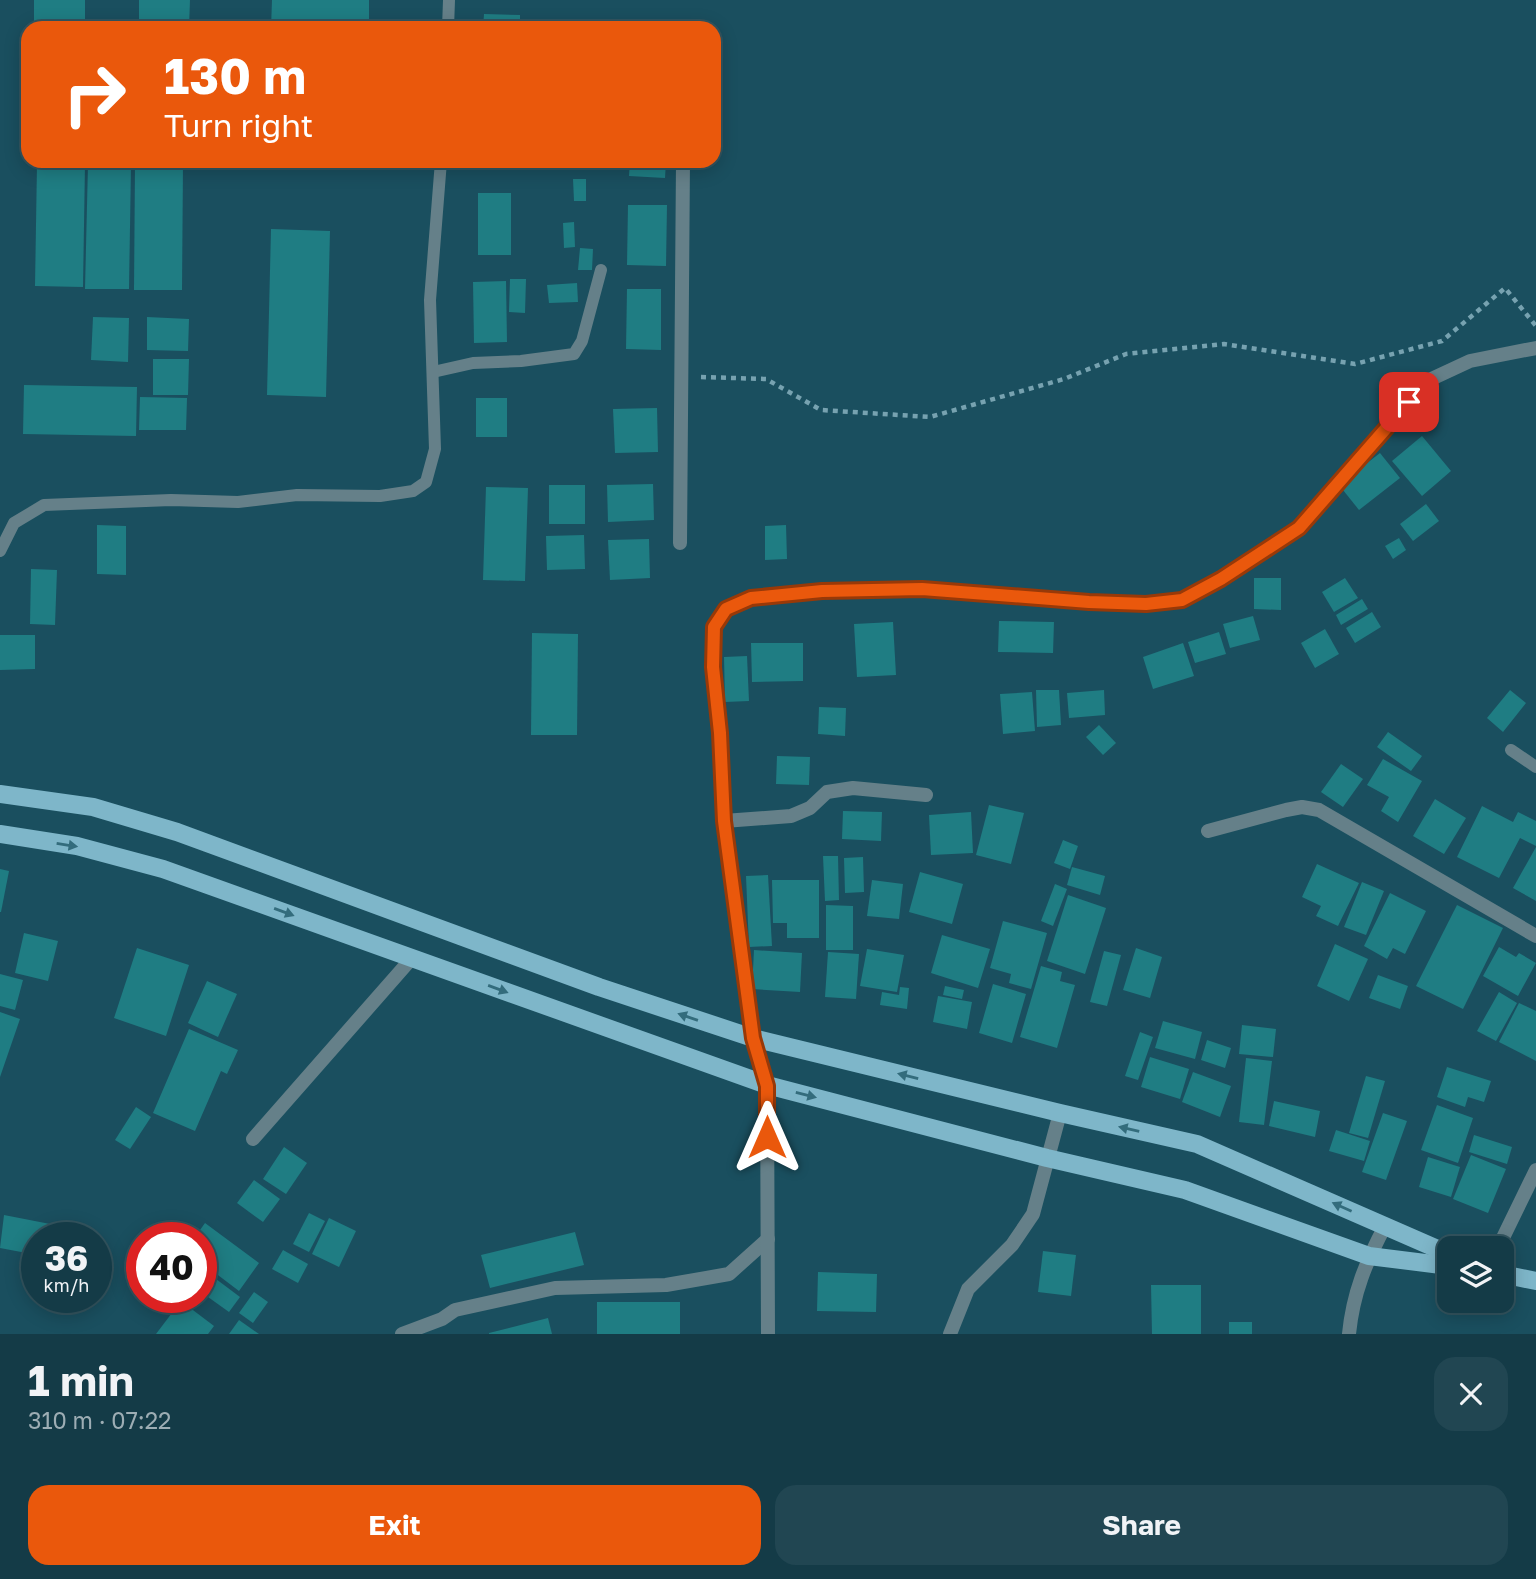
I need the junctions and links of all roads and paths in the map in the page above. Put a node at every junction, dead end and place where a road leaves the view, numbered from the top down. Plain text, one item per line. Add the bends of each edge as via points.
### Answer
1 (449, 0) edge
2 (448, 21) edge
3 (440, 168) edge
4 (683, 168) edge
5 (601, 270) dead end
6 (1536, 326) edge
7 (1536, 348) edge
8 (433, 372) junction
9 (680, 376) junction
10 (680, 543) dead end
11 (0, 551) edge
12 (1511, 750) dead end
13 (1536, 767) edge
14 (0, 794) edge
15 (926, 794) dead end
16 (724, 821) junction
17 (1208, 831) dead end
18 (0, 834) edge
19 (1536, 936) edge
20 (412, 958) junction
21 (753, 1038) junction
22 (767, 1086) junction
23 (1060, 1113) junction
24 (253, 1139) dead end
25 (1047, 1158) junction
26 (1536, 1170) edge
27 (1385, 1226) junction
28 (1504, 1236) edge
29 (768, 1239) junction
30 (1437, 1249) edge
31 (1369, 1256) junction
32 (1437, 1264) edge
33 (1514, 1276) edge
34 (1536, 1281) edge
35 (442, 1319) junction
36 (402, 1334) edge
37 (433, 1334) edge
38 (768, 1334) edge
39 (950, 1334) edge
40 (1349, 1334) edge

1 - 2 lane
3 - 8 lane via 430,300
4 - 9 street
5 - 8 lane via 582,341 574,354 473,363
6 - 9 path via 1505,288 1442,341 1355,364 1224,344 1126,354 1064,379 930,416 821,410 766,379
7 - 16 street via 1469,361 1427,381 1299,528 1182,600 1100,603 922,589 751,598 726,609 714,627 713,667
8 - 11 lane via 435,449 426,482 413,491 238,502 44,505 14,523
9 - 10 street
12 - 13 lane
21 -> 14 main road via 599,987 177,832 93,807
15 - 16 street via 853,788 827,792 810,808 791,816
16 - 21 street
17 - 19 street via 1286,810 1319,810
18 -> 20 main road via 77,846 163,869
20 -> 22 main road
20 - 24 street
21 - 22 street
23 -> 21 main road
22 -> 25 main road
22 - 29 street
23 - 25 street
27 -> 23 main road via 1197,1144
25 - 31 main road via 1185,1190
25 - 39 street via 1033,1214 1012,1245 968,1289
26 - 28 street
27 - 30 main road
27 - 31 street
29 - 35 street via 729,1274 666,1285 555,1287 454,1310
29 - 38 street
31 - 32 main road
31 - 40 street via 1352,1306
33 - 34 main road
35 - 36 street
35 - 37 street

